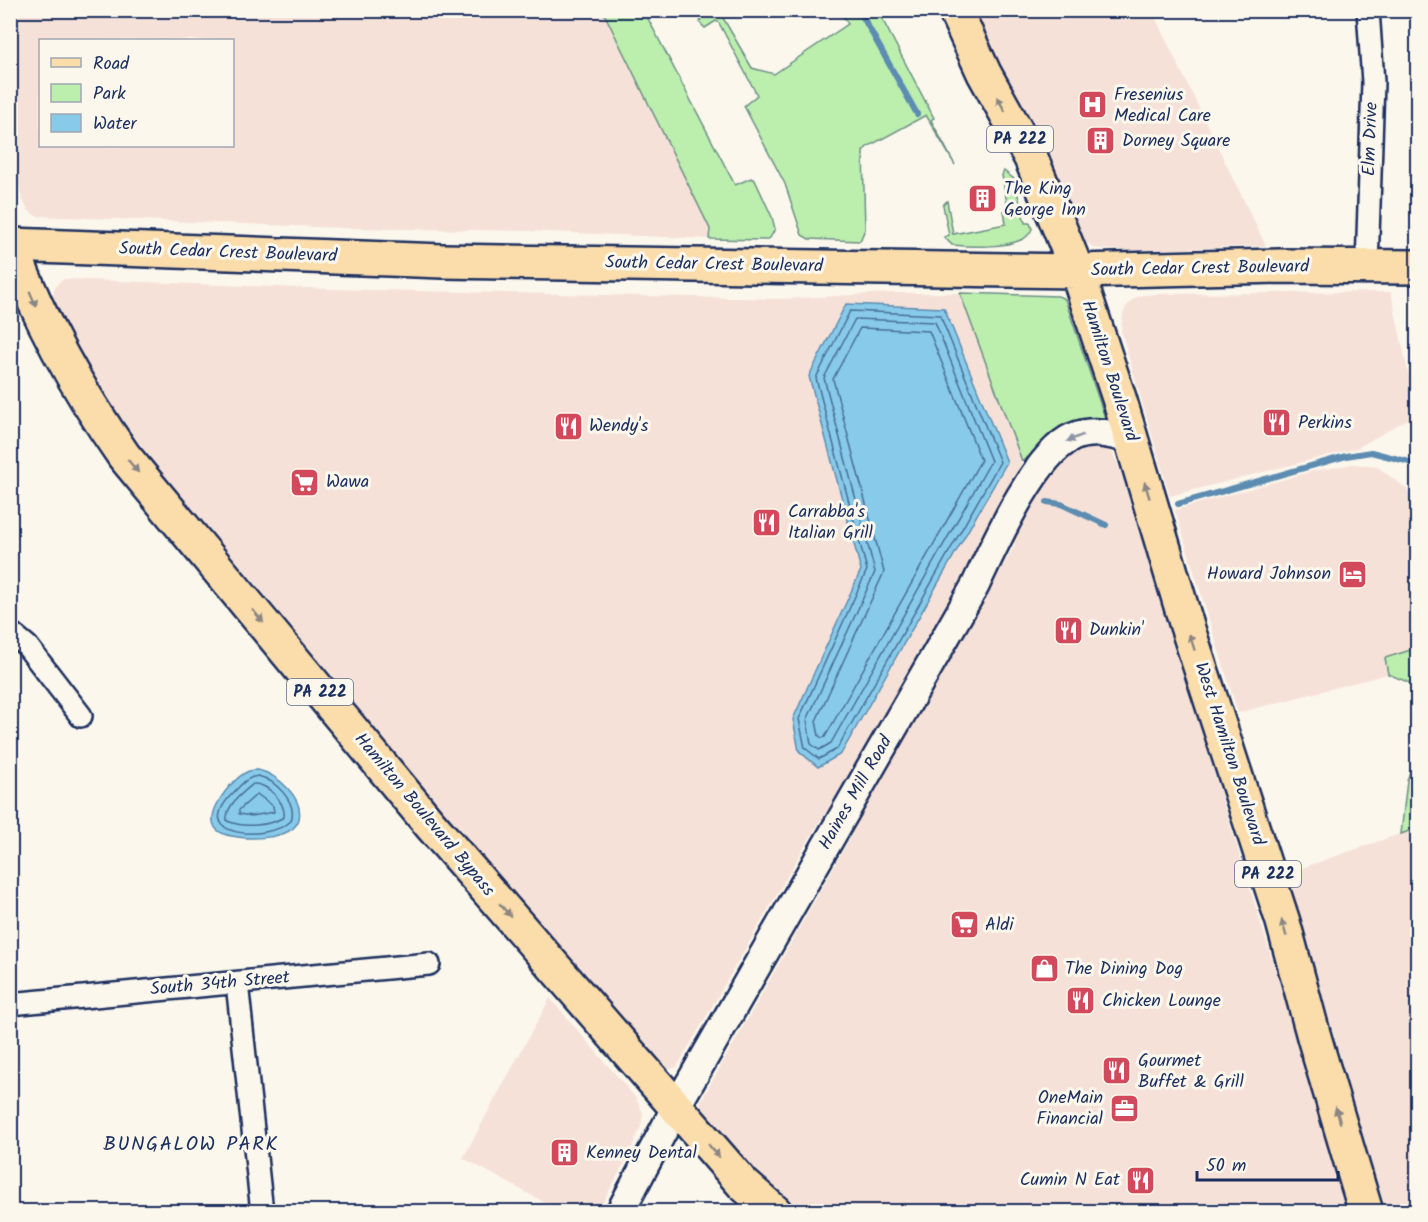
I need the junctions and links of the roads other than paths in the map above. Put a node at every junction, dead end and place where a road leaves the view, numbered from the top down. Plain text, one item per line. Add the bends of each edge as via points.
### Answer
1 (955, 10) edge
2 (1368, 10) edge
3 (11, 244) edge
4 (1367, 267) junction
5 (1418, 267) edge
6 (1077, 272) junction
7 (1132, 441) junction
8 (1162, 540) joint
9 (10, 632) edge
10 (81, 716) dead end
11 (429, 964) dead end
12 (237, 983) junction
13 (10, 1004) edge
14 (676, 1107) junction
15 (262, 1212) edge
16 (620, 1212) edge
17 (776, 1212) edge
18 (1366, 1212) edge

6 -> 1 main road, Hamilton Boulevard / PA 222 via 1030,158
2 - 4 street, Elm Drive via 1373,82
3 - 6 main road, South Cedar Crest Boulevard via 443,261
3 -> 14 main road, Hamilton Boulevard Bypass / PA 222 via 58,352 124,456 430,824
4 - 5 main road, South Cedar Crest Boulevard
4 - 6 main road, South Cedar Crest Boulevard
6 - 7 main road, Hamilton Boulevard / PA 222
8 -> 7 main road, Hamilton Boulevard / PA 222
7 -> 14 street, Haines Mill Road via 1105,433 1072,438 1045,461 1027,485 975,586
18 -> 8 main road, West Hamilton Boulevard / PA 222 via 1283,922
9 - 10 street via 27,646
11 - 12 street, South 34th Street
12 - 13 street, South 34th Street
12 - 15 street
14 - 16 street, Haines Mill Road
14 -> 17 main road, Hamilton Boulevard Bypass / PA 222 via 743,1184

